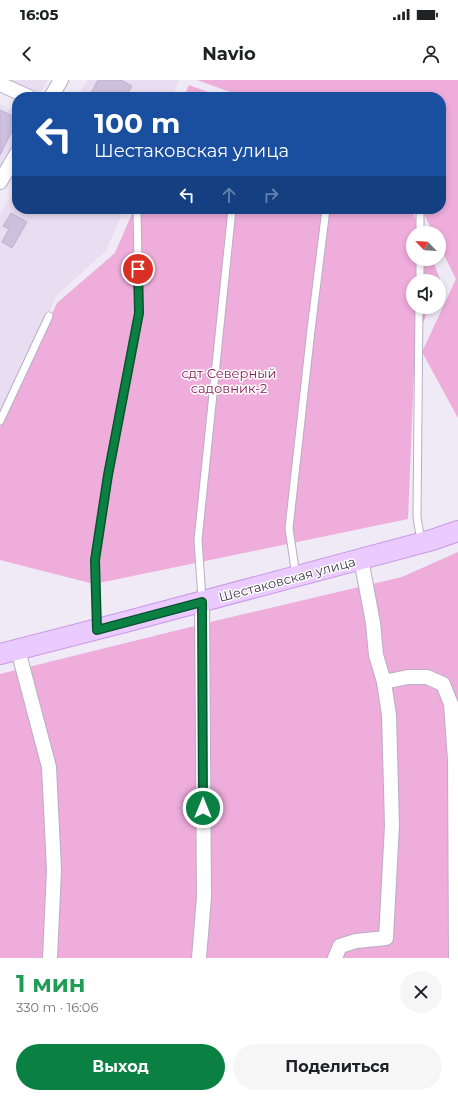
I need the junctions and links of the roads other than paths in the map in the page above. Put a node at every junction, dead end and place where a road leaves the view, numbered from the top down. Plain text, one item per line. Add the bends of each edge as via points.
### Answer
1 (61, 80) edge
2 (0, 84) edge
3 (17, 92) edge
4 (53, 92) edge
5 (12, 162) edge
6 (0, 182) edge
7 (137, 214) edge
8 (231, 214) edge
9 (325, 214) edge
10 (420, 214) edge
11 (420, 226) edge
12 (419, 314) edge
13 (49, 316) dead end
14 (0, 421) edge
15 (458, 531) edge
16 (421, 542) junction
17 (361, 559) junction
18 (296, 576) junction
19 (202, 602) junction
20 (97, 630) junction
21 (9, 652) edge
22 (384, 682) junction
23 (50, 958) edge
24 (199, 958) edge
25 (335, 958) edge
26 (456, 958) edge

1 - 4 street
2 - 3 street
5 - 6 street
7 - 20 lane via 139,313 108,475 95,560
8 - 19 lane via 198,540
9 - 18 lane via 289,528
10 - 11 lane
12 - 16 lane via 417,517
13 - 14 lane
15 - 16 main road, Шестаковская улица
16 - 17 main road, Шестаковская улица
17 - 18 main road, Шестаковская улица
17 - 22 street via 376,655
18 - 19 main road, Шестаковская улица
19 - 20 main road, Шестаковская улица
19 - 24 street via 204,897
20 - 21 main road, Шестаковская улица
21 - 23 street via 49,767 54,870
22 - 25 street via 390,715 392,825 386,938 356,941 340,946
22 - 26 street via 408,677 427,677 443,684 451,704 455,760

